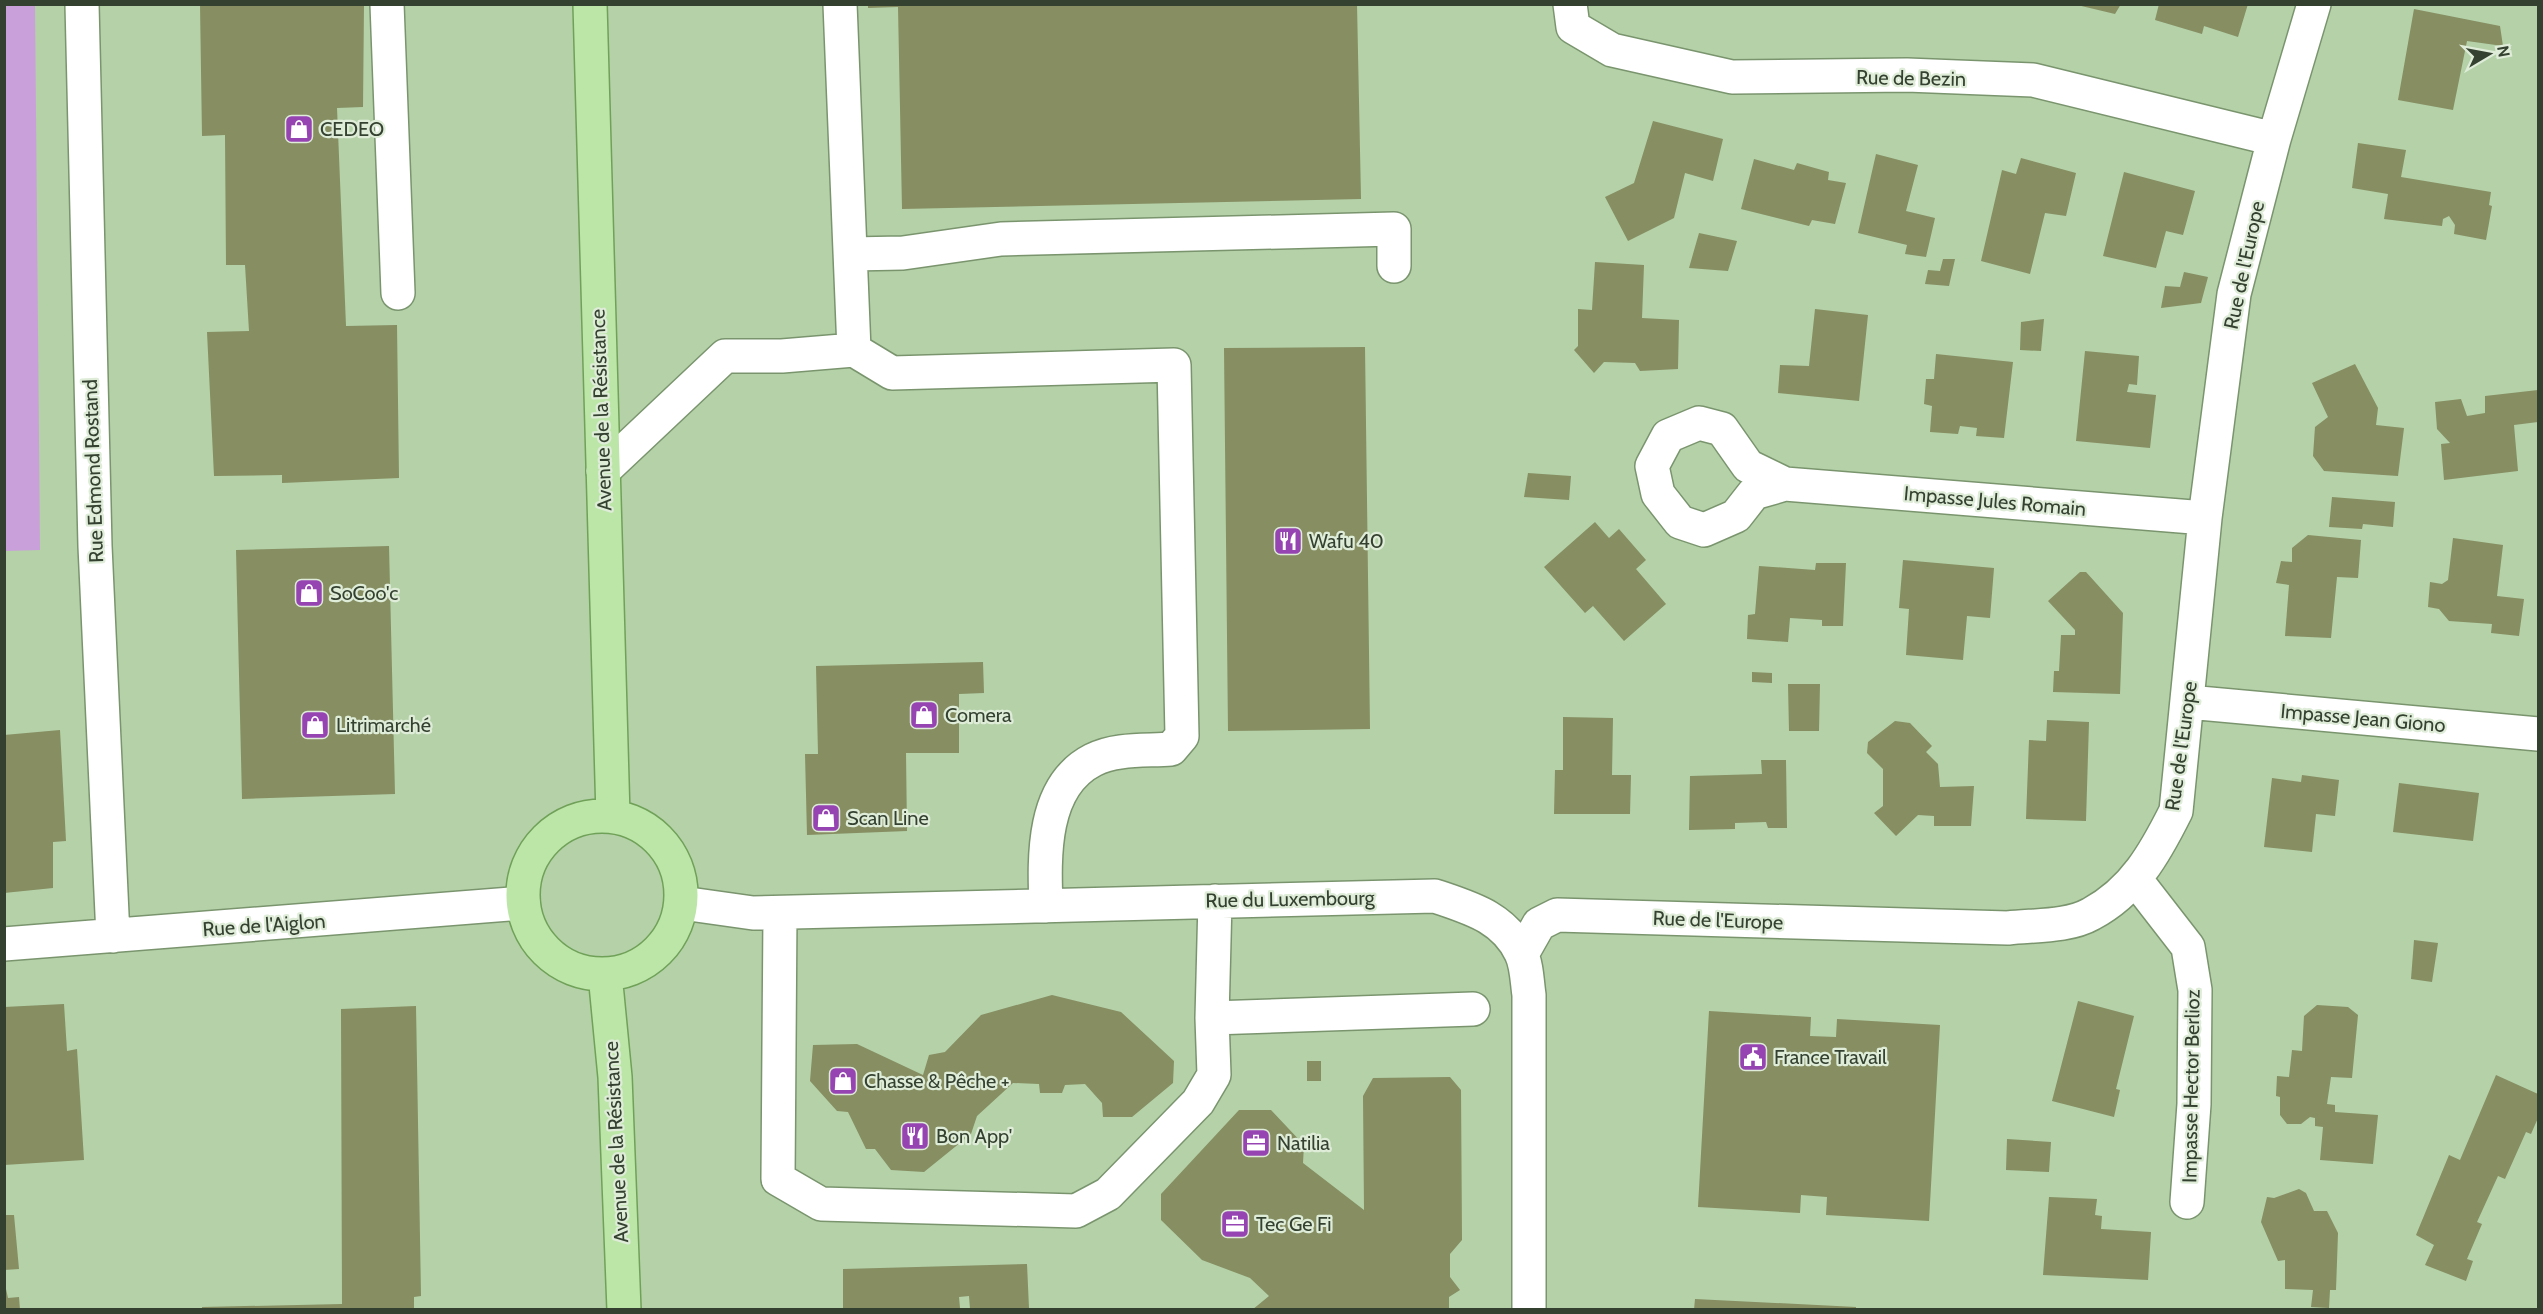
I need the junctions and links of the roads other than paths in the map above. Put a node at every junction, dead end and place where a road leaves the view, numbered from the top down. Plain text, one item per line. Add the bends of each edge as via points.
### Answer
1 (82, 4) edge
2 (387, 4) edge
3 (590, 4) edge
4 (840, 4) edge
5 (1570, 4) edge
6 (2314, 4) edge
7 (2274, 139) junction
8 (851, 254) junction
9 (1394, 266) dead end
10 (398, 293) dead end
11 (854, 350) junction
12 (603, 471) junction
13 (1785, 484) dead end
14 (2205, 518) junction
15 (2188, 702) junction
16 (2538, 734) edge
17 (613, 816) junction
18 (2136, 880) junction
19 (1215, 901) junction
20 (523, 903) junction
21 (682, 903) junction
22 (1046, 906) junction
23 (780, 913) junction
24 (113, 936) junction
25 (4, 944) edge
26 (1522, 954) junction
27 (605, 975) junction
28 (1473, 1009) dead end
29 (1212, 1018) junction
30 (2187, 1202) dead end
31 (624, 1310) edge
32 (1529, 1310) edge

1 - 24 street, Rue Edmond Rostand via 95,546
2 - 10 street
3 - 12 main road, Avenue de la Résistance
4 - 8 street
5 - 7 street, Rue de Bezin via 1573,27 1612,50 1732,77 1907,75 2033,80
6 - 7 street, Rue de l'Europe
7 - 14 street, Rue de l'Europe via 2234,294
8 - 9 street via 903,253 1001,239 1394,229
8 - 11 street
11 - 12 street via 726,356
11 - 22 street via 892,373 1174,365 1182,736 1171,749 1122,752 1095,759 1073,772 1059,793 1052,814
12 - 17 main road, Avenue de la Résistance
13 - 14 street, Impasse Jules Romain
14 - 15 street, Rue de l'Europe
15 - 16 street, Impasse Jean Giono
15 - 18 street, Rue de l'Europe via 2175,811 2157,851
17 - 20 main road via 589,816 547,838 533,857 525,879
17 - 21 main road via 641,825 664,846 678,872
18 - 26 street, Rue de l'Europe via 2090,914 2059,923 2008,928 1557,915 1539,924
18 - 30 street, Impasse Hector Berlioz via 2188,947 2190,957 2195,990 2194,1104
19 - 22 street, Rue du Luxembourg
19 - 26 street, Rue du Luxembourg via 1435,896 1481,912 1501,924
19 - 29 street
20 - 24 street, Rue de l'Aiglon
20 - 27 main road via 529,926 542,947 581,972
21 - 23 street, Rue du Luxembourg
21 - 27 main road via 673,931 656,953 633,969
22 - 23 street, Rue du Luxembourg
23 - 29 street via 778,1179 821,1204 1076,1211 1108,1194 1198,1102 1214,1075
24 - 25 street, Rue de l'Aiglon
26 - 32 street, Rue du Luxembourg via 1529,995
27 - 31 main road, Avenue de la Résistance via 615,1077
28 - 29 street

